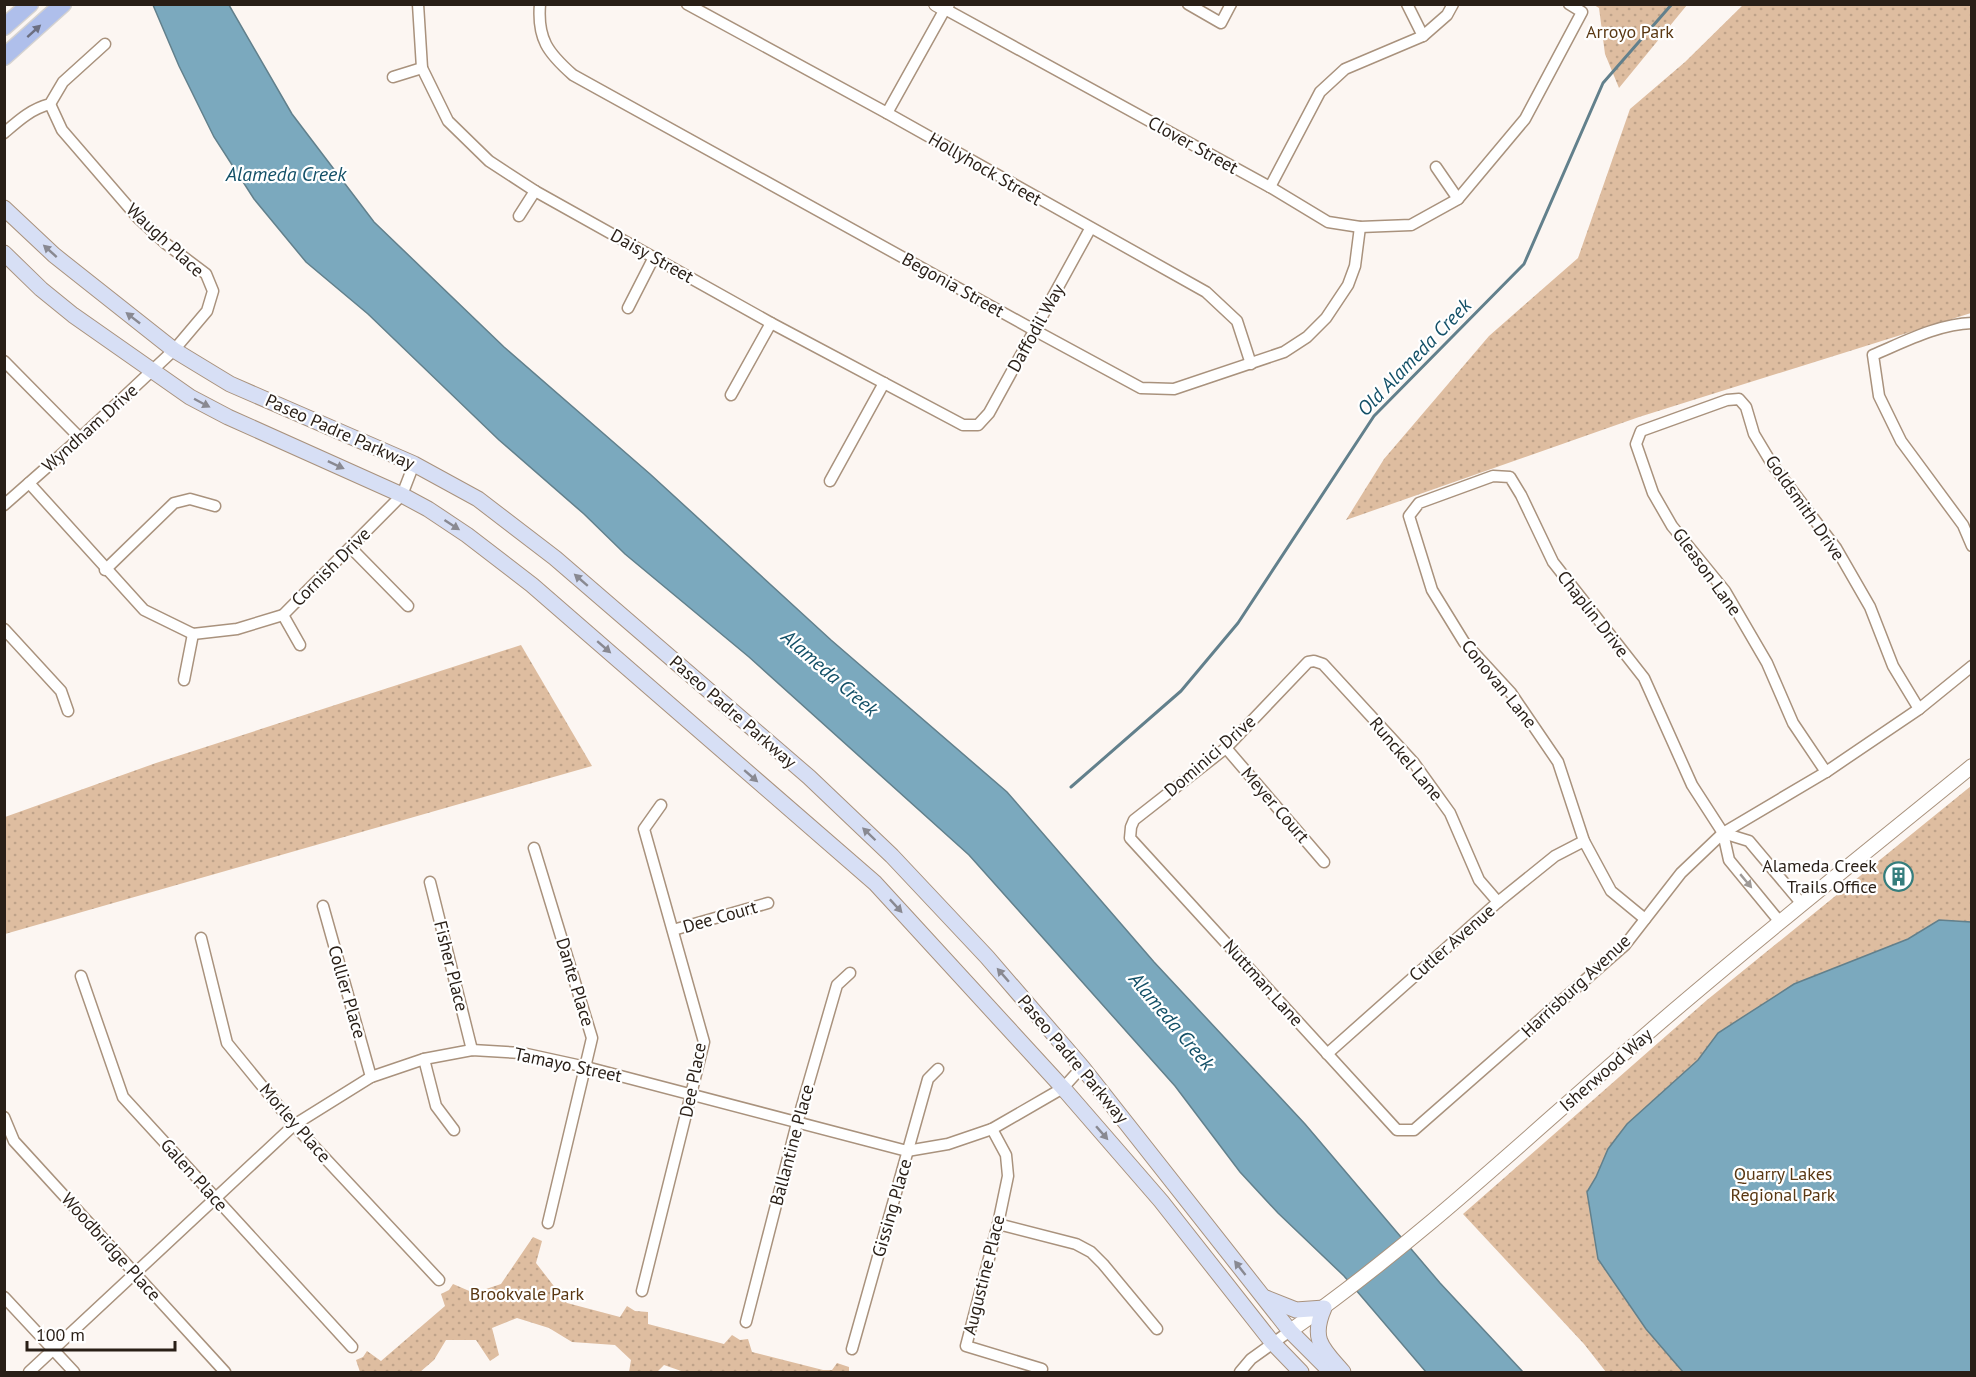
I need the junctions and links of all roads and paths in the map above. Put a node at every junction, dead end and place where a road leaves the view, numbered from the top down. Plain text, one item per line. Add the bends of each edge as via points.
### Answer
1 (30, 4) edge
2 (63, 4) edge
3 (417, 4) edge
4 (540, 4) edge
5 (687, 4) edge
6 (1188, 4) edge
7 (1232, 4) edge
8 (1407, 4) edge
9 (1453, 4) edge
10 (1569, 4) edge
11 (943, 6) edge
12 (4, 27) edge
13 (1423, 36) junction
14 (105, 44) dead end
15 (4, 57) edge
16 (422, 68) junction
17 (393, 77) dead end
18 (50, 104) junction
19 (886, 113) junction
20 (4, 133) edge
21 (1436, 167) dead end
22 (1270, 187) junction
23 (535, 191) junction
24 (1458, 199) junction
25 (4, 208) edge
26 (519, 216) dead end
27 (1360, 227) junction
28 (1090, 229) junction
29 (4, 253) edge
30 (654, 257) junction
31 (628, 308) dead end
32 (771, 323) junction
33 (1971, 323) edge
34 (1034, 330) junction
35 (174, 351) junction
36 (4, 361) edge
37 (1251, 364) junction
38 (152, 372) junction
39 (885, 383) junction
40 (731, 395) dead end
41 (978, 425) joint
42 (1641, 431) joint
43 (80, 438) junction
44 (414, 464) junction
45 (830, 481) dead end
46 (29, 483) junction
47 (402, 495) junction
48 (1419, 503) joint
49 (4, 505) edge
50 (215, 506) dead end
51 (1971, 546) edge
52 (351, 548) junction
53 (105, 570) junction
54 (408, 606) dead end
55 (283, 615) junction
56 (4, 629) edge
57 (193, 634) junction
58 (300, 645) dead end
59 (1314, 661) joint
60 (1971, 666) edge
61 (184, 680) dead end
62 (1919, 709) junction
63 (68, 711) dead end
64 (1226, 748) junction
65 (1971, 766) edge
66 (1826, 772) junction
67 (661, 805) dead end
68 (1131, 827) joint
69 (1724, 833) junction
70 (1584, 842) junction
71 (534, 848) dead end
72 (1324, 862) dead end
73 (430, 882) dead end
74 (1498, 902) junction
75 (768, 903) dead end
76 (1802, 904) junction
77 (323, 906) dead end
78 (1645, 919) junction
79 (1780, 922) junction
80 (673, 930) junction
81 (201, 938) dead end
82 (850, 973) dead end
83 (81, 976) dead end
84 (472, 1050) junction
85 (1327, 1054) junction
86 (424, 1059) junction
87 (586, 1067) junction
88 (1082, 1067) junction
89 (938, 1069) dead end
90 (371, 1077) junction
91 (1063, 1088) junction
92 (691, 1095) junction
93 (4, 1117) edge
94 (797, 1123) junction
95 (294, 1125) junction
96 (992, 1128) junction
97 (454, 1130) dead end
98 (1406, 1131) joint
99 (907, 1152) junction
100 (214, 1198) junction
101 (548, 1223) dead end
102 (998, 1224) junction
103 (135, 1272) junction
104 (439, 1280) dead end
105 (642, 1291) dead end
106 (1263, 1297) junction
107 (4, 1298) edge
108 (1325, 1307) junction
109 (746, 1322) dead end
110 (1157, 1329) dead end
111 (1290, 1331) junction
112 (1272, 1342) junction
113 (352, 1347) dead end
114 (852, 1349) dead end
115 (53, 1351) junction
116 (1042, 1369) dead end
117 (29, 1372) edge
118 (74, 1372) edge
119 (225, 1372) edge
120 (1240, 1372) edge
121 (1301, 1372) edge
122 (1331, 1372) edge
123 (1343, 1372) edge

1 - 12 main road
15 -> 2 main road
3 - 16 street, Daisy Street
4 - 34 street, Begonia Street via 539,26 545,45 573,75
5 - 19 street, Hollyhock Street
6 - 7 street via 1221,23
8 - 13 street
9 - 13 street via 1447,15
10 - 24 street, Clover Street via 1582,12 1525,119
11 - 19 street
11 - 22 street, Clover Street
13 - 22 street via 1346,69 1320,92
14 - 18 street via 63,82
16 - 17 street
16 - 23 street, Daisy Street via 448,121 489,161
18 - 20 street via 24,115
18 - 35 street, Waugh Place via 62,130 138,218 206,274 213,291 207,311
19 - 28 street, Hollyhock Street
21 - 24 street
22 - 27 street, Clover Street via 1328,222
23 - 26 street
23 - 30 street, Daisy Street
24 - 27 street, Clover Street via 1411,225
35 -> 25 main road, Paseo Padre Parkway via 54,255
27 - 37 street, Begonia Street via 1348,285 1326,318 1284,352
28 - 34 street, Daffodil Way
28 - 37 street, Hollyhock Street via 1206,292 1237,321
29 - 38 main road, Paseo Padre Parkway via 41,290
30 - 31 street
30 - 32 street, Daisy Street
32 - 39 street, Daisy Street
32 - 40 street
33 - 51 street via 1928,332 1873,354 1879,396 1901,441 1963,525
34 - 37 street, Begonia Street via 1141,388 1174,389
34 - 41 street, Daffodil Way via 989,413
35 - 38 street, Wyndham Drive
35 - 44 main road, Paseo Padre Parkway via 230,384
36 - 43 street
38 - 43 street, Wyndham Drive
38 -> 47 main road, Paseo Padre Parkway via 228,417
39 - 41 street, Daisy Street via 963,425
39 - 45 street
42 - 62 street, Goldsmith Drive via 1727,400 1740,399 1772,464 1836,548 1870,607 1893,666
42 - 66 street, Gleason Lane via 1636,444 1653,493 1672,526 1725,591 1767,663 1793,723
43 - 46 street, Wyndham Drive
44 - 47 street, Cornish Drive
88 -> 44 main road, Paseo Padre Parkway via 932,898 809,777 555,558 478,499
46 - 49 street, Wyndham Drive
46 - 53 street
47 - 52 street, Cornish Drive
47 -> 91 main road, Paseo Padre Parkway via 467,535 532,585 875,884
48 - 69 street, Chaplin Drive via 1493,476 1510,477 1553,562 1644,678 1692,785
48 - 70 street, Conovan Lane via 1409,516 1432,590 1464,642 1511,693 1558,762
50 - 53 street via 190,499 174,503
52 - 54 street
52 - 55 street, Cornish Drive
53 - 57 street via 144,610
55 - 57 street, Cornish Drive via 237,629
55 - 58 street
56 - 63 street via 61,691
57 - 61 street
59 - 64 street, Dominici Drive via 1308,662
59 - 74 street, Runckel Lane via 1323,664 1414,763 1450,813 1479,880
60 - 62 street, Harrisburg Avenue
62 - 66 street, Harrisburg Avenue
64 - 68 street, Dominici Drive via 1134,820
64 - 72 street, Meyer Court
65 - 76 street, Isherwood Way
66 - 69 street, Harrisburg Avenue
67 - 80 street, Dee Place via 644,829
68 - 85 street, Nuttman Lane via 1130,838
69 - 76 street via 1749,841
69 - 78 street, Harrisburg Avenue via 1681,873
69 -> 79 street, Chaplin Drive via 1729,860
70 - 74 street, Cutler Avenue via 1555,856
70 - 78 street, Conovan Lane via 1611,891
71 - 87 street, Dante Place via 592,1038
73 - 84 street, Fisher Place
74 - 85 street, Cutler Avenue
75 - 80 street, Dee Court
76 - 79 street, Isherwood Way
77 - 90 street, Collier Place
78 - 98 street, Harrisburg Avenue via 1625,945 1522,1037 1414,1130
79 - 108 street, Isherwood Way
80 - 92 street, Dee Place via 704,1042
81 - 95 street, Morley Place via 227,1043
82 - 94 street, Ballantine Place via 837,985
83 - 100 street, Galen Place via 123,1097
84 - 86 street, Tamayo Street
84 - 87 street, Tamayo Street via 522,1053
85 - 98 street, Nuttman Lane via 1397,1130
86 - 90 street, Tamayo Street
86 - 97 street via 436,1106
87 - 92 street, Tamayo Street
87 - 101 street, Dante Place
88 - 91 street, Tamayo Street
106 -> 88 main road, Paseo Padre Parkway
89 - 99 street, Gissing Place via 928,1079
90 - 95 street, Tamayo Street
91 - 96 street, Tamayo Street
91 -> 112 main road, Paseo Padre Parkway via 1161,1201
92 - 94 street, Tamayo Street
92 - 105 street, Dee Place
93 - 103 street, Woodbridge Place via 14,1141
94 - 99 street, Tamayo Street
94 - 109 street, Ballantine Place
95 - 100 street, Tamayo Street
95 - 104 street, Morley Place
96 - 99 street, Tamayo Street via 948,1144
96 - 102 street, Augustine Place via 1006,1155 1008,1176
99 - 114 street, Gissing Place
100 - 103 street, Tamayo Street
100 - 113 street, Galen Place
102 - 110 street via 1076,1244 1091,1252
102 - 116 street, Augustine Place via 966,1346
103 - 115 street, Tamayo Street
103 - 119 street, Woodbridge Place
106 - 108 main road via 1296,1310
106 - 111 main road, Paseo Padre Parkway
107 - 115 street
108 - 111 street, Isherwood Way
108 - 123 main road via 1317,1334 1321,1347
111 - 112 street, Isherwood Way
111 - 122 main road, Paseo Padre Parkway
112 - 120 street, Isherwood Way
112 - 121 main road, Paseo Padre Parkway
115 - 117 street, Tamayo Street
115 - 118 street

